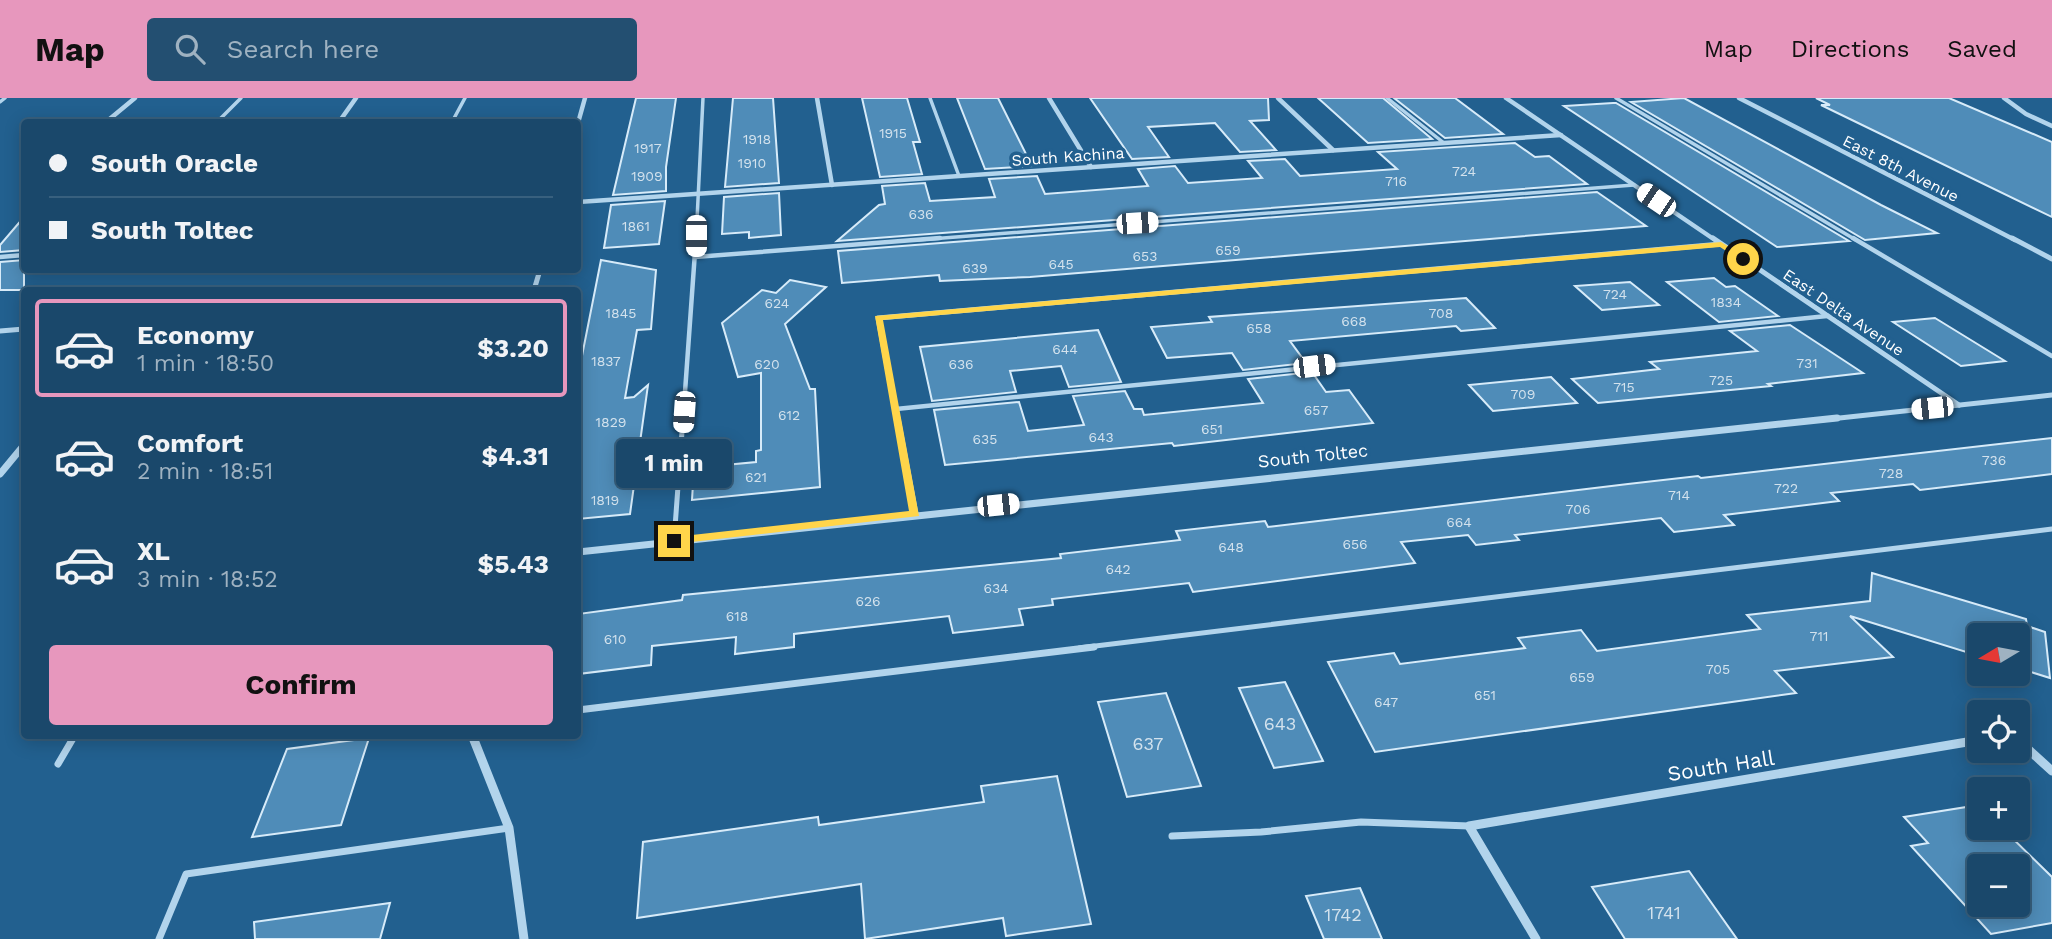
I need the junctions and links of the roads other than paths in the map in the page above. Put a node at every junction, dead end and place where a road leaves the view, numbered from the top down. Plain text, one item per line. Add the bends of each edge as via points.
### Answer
1 (5, 98) edge
2 (135, 98) edge
3 (241, 98) edge
4 (356, 98) edge
5 (465, 98) edge
6 (585, 98) edge
7 (703, 98) edge
8 (817, 98) edge
9 (930, 98) edge
10 (1049, 98) edge
11 (1278, 98) edge
12 (1387, 98) edge
13 (1506, 98) edge
14 (1616, 98) edge
15 (1739, 98) edge
16 (2004, 98) edge
17 (0, 102) edge
18 (110, 119) edge
19 (220, 119) edge
20 (341, 119) edge
21 (454, 119) edge
22 (579, 119) edge
23 (2052, 126) edge
24 (1561, 135) junction
25 (1444, 143) junction
26 (1333, 150) junction
27 (1091, 167) junction
28 (959, 176) junction
29 (832, 185) junction
30 (1634, 185) junction
31 (696, 194) junction
32 (581, 202) edge
33 (1721, 244) junction
34 (21, 256) edge
35 (0, 257) edge
36 (695, 257) junction
37 (2052, 259) edge
38 (1827, 316) junction
39 (21, 329) edge
40 (0, 331) edge
41 (2052, 356) edge
42 (2052, 395) edge
43 (1960, 405) junction
44 (896, 409) junction
45 (21, 449) edge
46 (0, 474) edge
47 (915, 513) junction
48 (2052, 529) edge
49 (674, 541) junction
50 (581, 552) edge
51 (581, 710) edge
52 (73, 739) edge
53 (474, 739) edge
54 (1967, 742) edge
55 (2030, 751) edge
56 (58, 764) dead end
57 (2052, 771) edge
58 (1469, 825) junction
59 (509, 828) junction
60 (1172, 836) dead end
61 (159, 939) edge
62 (524, 939) edge
63 (1536, 939) edge

1 - 17 lane
2 - 18 street
3 - 19 lane
4 - 20 street
5 - 21 lane
6 - 22 street
7 - 31 lane
8 - 29 street
9 - 28 lane
10 - 27 street
11 - 26 street
12 - 25 lane
13 - 24 street, East Delta Avenue
14 - 41 lane
15 - 37 street, East 8th Avenue
16 - 23 street
24 - 25 street, South Kachina
24 - 30 street, East Delta Avenue
25 - 26 street, South Kachina
26 - 27 street, South Kachina
27 - 28 street, South Kachina
28 - 29 street, South Kachina
29 - 31 street, South Kachina
30 - 33 street, East Delta Avenue
30 - 36 lane
31 - 32 street, South Kachina
31 - 36 lane
33 - 38 street, East Delta Avenue
33 - 44 street via 878,318
34 - 35 lane
36 - 49 lane
38 - 43 street, East Delta Avenue
38 - 44 lane
39 - 40 street
42 - 43 street, South Toltec
43 - 47 street, South Toltec
44 - 47 street
45 - 46 street
47 - 49 street, South Toltec
48 - 51 lane
49 - 50 street, South Toltec
52 - 56 lane
53 - 59 street
54 - 58 street, South Hall
55 - 57 street
58 - 60 lane via 1361,822
58 - 63 street
59 - 61 lane via 186,874
59 - 62 street

